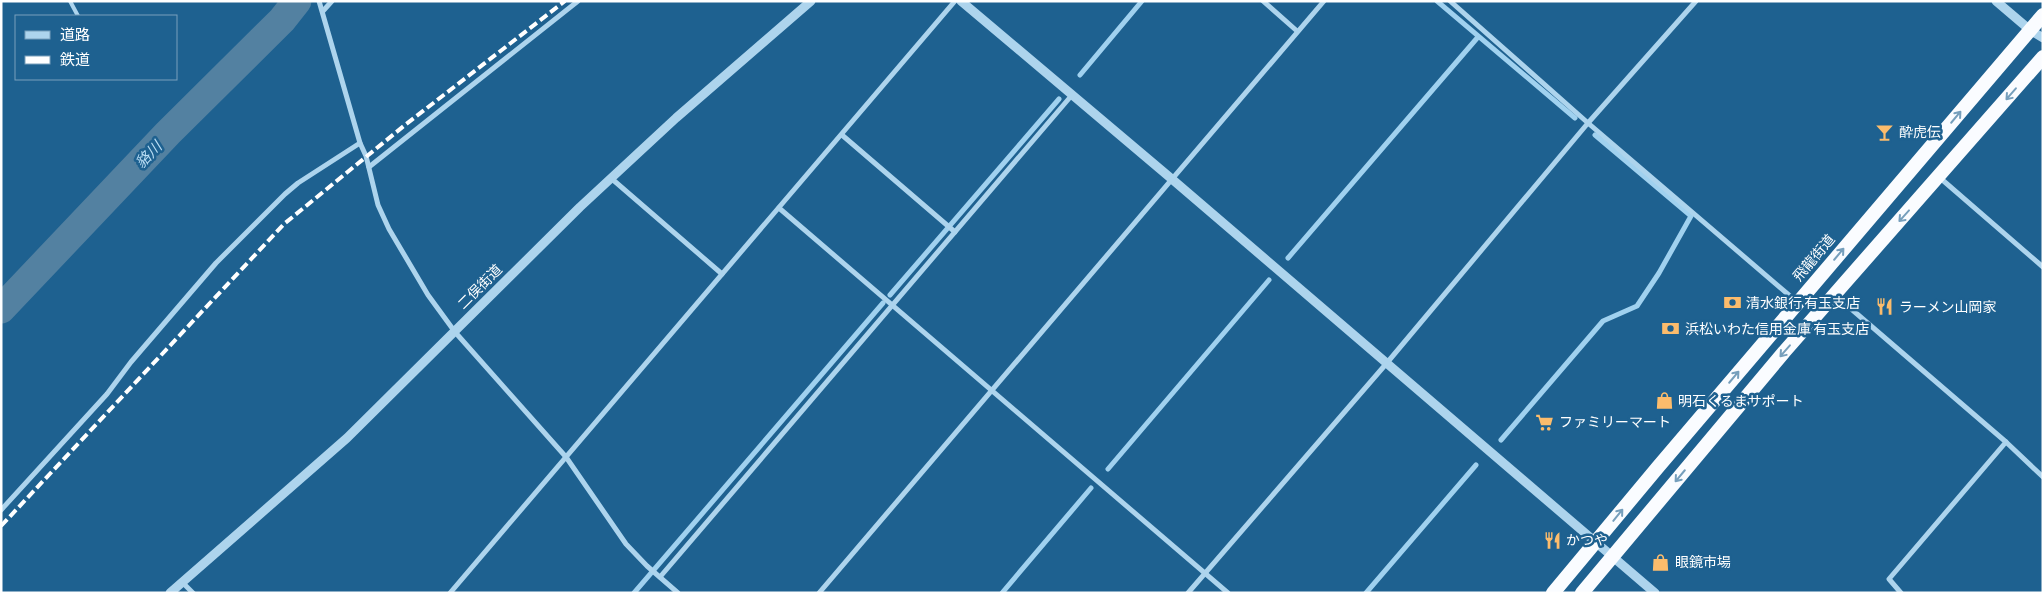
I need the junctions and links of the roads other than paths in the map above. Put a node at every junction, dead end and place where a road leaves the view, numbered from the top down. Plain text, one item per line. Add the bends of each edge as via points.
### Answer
1 (70, 1) edge
2 (319, 1) edge
3 (332, 1) edge
4 (578, 1) edge
5 (811, 1) edge
6 (955, 1) edge
7 (961, 1) edge
8 (1263, 1) edge
9 (1324, 1) edge
10 (1450, 1) edge
11 (1696, 1) edge
12 (1996, 1) edge
13 (323, 11) junction
14 (77, 15) edge
15 (2043, 15) edge
16 (2030, 30) junction
17 (1297, 31) junction
18 (2043, 38) edge
19 (2043, 57) edge
20 (1072, 95) junction
21 (1588, 123) junction
22 (842, 135) junction
23 (360, 142) junction
24 (369, 167) junction
25 (1939, 177) junction
26 (612, 179) junction
27 (1174, 180) junction
28 (779, 208) junction
29 (955, 232) junction
30 (2043, 267) edge
31 (722, 274) junction
32 (1835, 294) junction
33 (1798, 302) junction
34 (893, 305) junction
35 (455, 332) junction
36 (1386, 364) junction
37 (994, 390) junction
38 (2006, 442) junction
39 (566, 457) junction
40 (2041, 472) edge
41 (1, 510) edge
42 (1596, 542) junction
43 (1613, 556) junction
44 (1205, 573) junction
45 (659, 576) junction
46 (182, 582) junction
47 (170, 593) edge
48 (193, 593) edge
49 (450, 593) edge
50 (678, 593) edge
51 (819, 593) edge
52 (1188, 593) edge
53 (1228, 593) edge
54 (1553, 593) edge
55 (1582, 593) edge
56 (1655, 593) edge
57 (1901, 593) edge

1 - 14 lane
2 - 13 street
3 - 13 street
4 - 24 street
5 - 26 street, 二俣街道 via 676,118
6 - 22 street
7 - 20 street
8 - 17 street
9 - 17 street
10 - 21 street
11 - 21 street
12 - 16 street
13 - 23 street
15 - 16 highway, 飛龍街道
16 - 18 street
33 -> 16 highway, 飛龍街道
17 - 27 street
19 -> 25 highway
20 - 27 street
20 - 29 street
21 - 33 street
21 - 36 street
22 - 28 street
22 - 29 street
23 - 24 street
23 - 41 street via 284,194 237,242
24 - 35 street via 378,205 389,230 428,295
25 - 30 street
25 -> 32 highway
26 - 31 street
26 - 35 street, 二俣街道
27 - 36 street
27 - 37 street
28 - 31 street
28 - 34 street
29 - 34 street
31 - 39 street
32 - 38 street
32 -> 43 highway
42 -> 33 highway, 飛龍街道
34 - 37 street
34 - 45 street
35 - 39 street
35 - 46 street, 二俣街道 via 347,438
36 - 42 street
36 - 44 street
37 - 44 street
37 - 51 street
38 - 40 street
38 - 57 street via 1889,579
39 - 45 street via 612,526
39 - 49 street
42 - 43 street
42 - 54 highway, 飛龍街道
43 - 55 highway
43 - 56 street
44 - 52 street
44 - 53 street
45 - 50 street
46 - 47 street, 二俣街道
46 - 48 street

